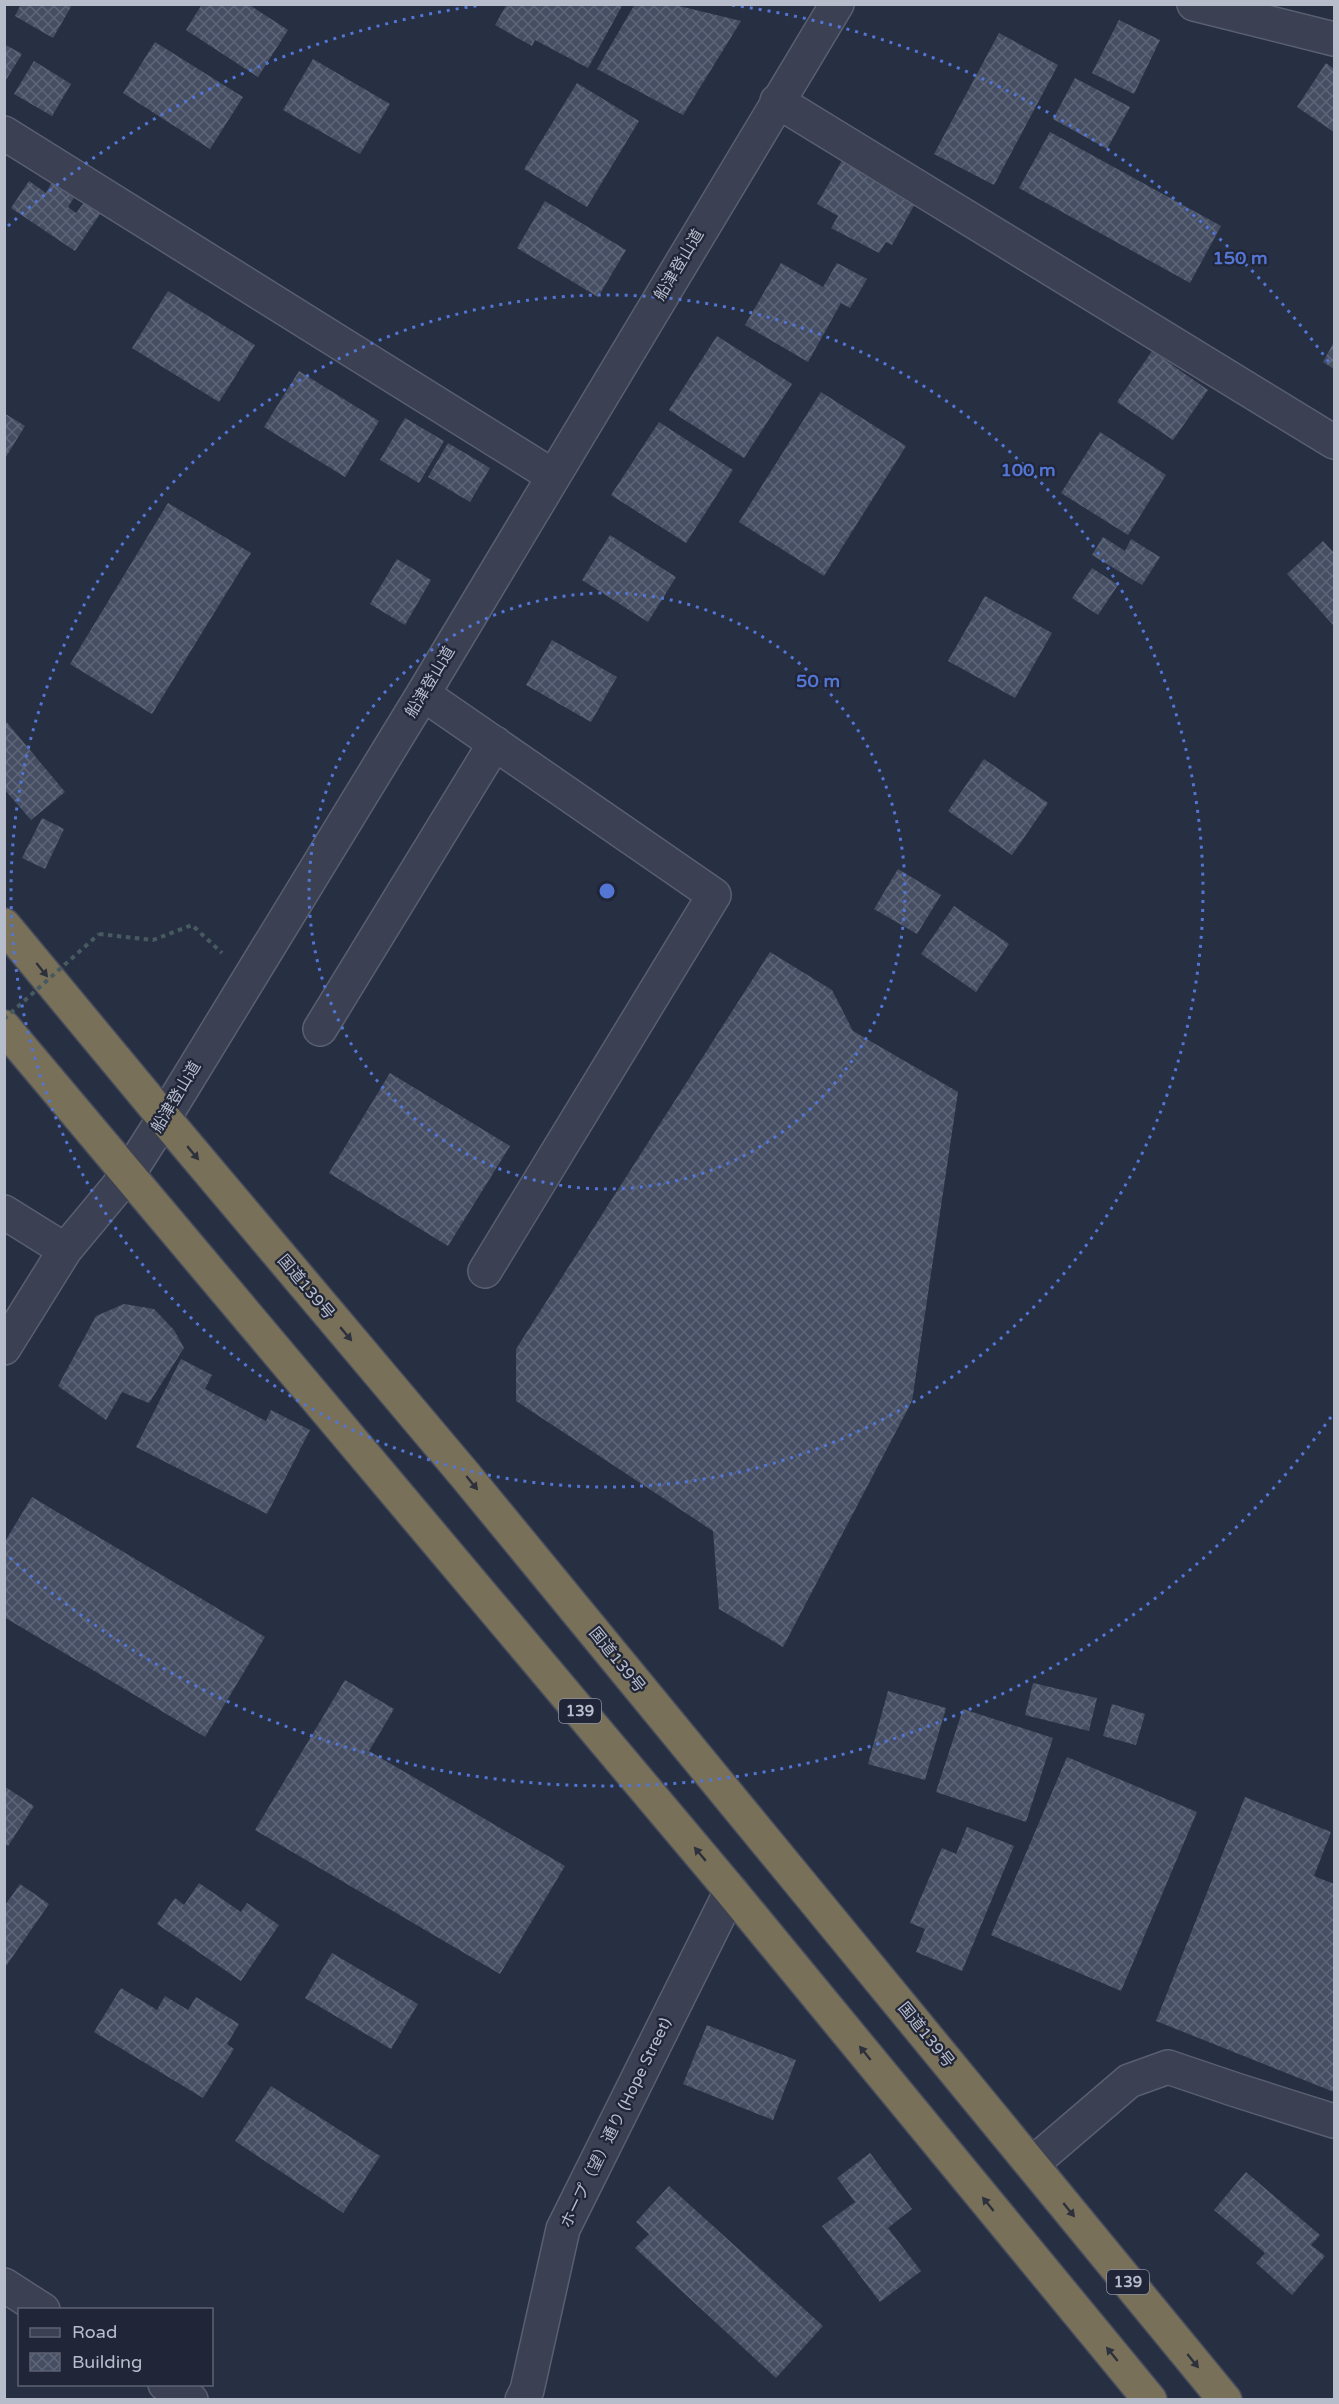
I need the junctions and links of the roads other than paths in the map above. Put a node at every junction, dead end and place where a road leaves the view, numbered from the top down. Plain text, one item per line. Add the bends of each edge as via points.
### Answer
1 (837, 4) edge
2 (1194, 4) edge
3 (1335, 39) edge
4 (777, 101) junction
5 (4, 133) edge
6 (1335, 442) edge
7 (553, 476) junction
8 (423, 694) junction
9 (495, 743) junction
10 (4, 926) edge
11 (4, 1027) edge
12 (320, 1029) dead end
13 (164, 1118) junction
14 (129, 1173) junction
15 (4, 1212) edge
16 (65, 1250) junction
17 (485, 1271) dead end
18 (4, 1348) edge
19 (731, 1891) junction
20 (1335, 2121) edge
21 (1032, 2164) junction
22 (4, 2285) edge
23 (40, 2308) edge
24 (167, 2386) edge
25 (191, 2400) edge
26 (522, 2400) edge
27 (1150, 2400) edge
28 (1224, 2400) edge

1 - 4 street, 船津登山道
2 - 3 street
4 - 6 street
4 - 7 street, 船津登山道
5 - 7 street
7 - 8 street, 船津登山道
8 - 9 street
8 - 13 street, 船津登山道
9 - 12 street
9 - 17 street via 714,895
10 -> 13 highway, 国道139号 / 139
11 - 14 highway, 139
13 - 14 street, 船津登山道
13 -> 21 highway, 国道139号 / 139 via 465,1475
14 - 16 street, 船津登山道
19 -> 14 highway, 139
15 - 16 street
16 - 18 street, 船津登山道
19 - 26 street, ホープ（望）通り (Hope Street) via 563,2229
27 -> 19 highway, 139
20 - 21 street via 1168,2067 1130,2081
21 -> 28 highway, 国道139号 / 139
22 - 23 street
24 - 25 street

